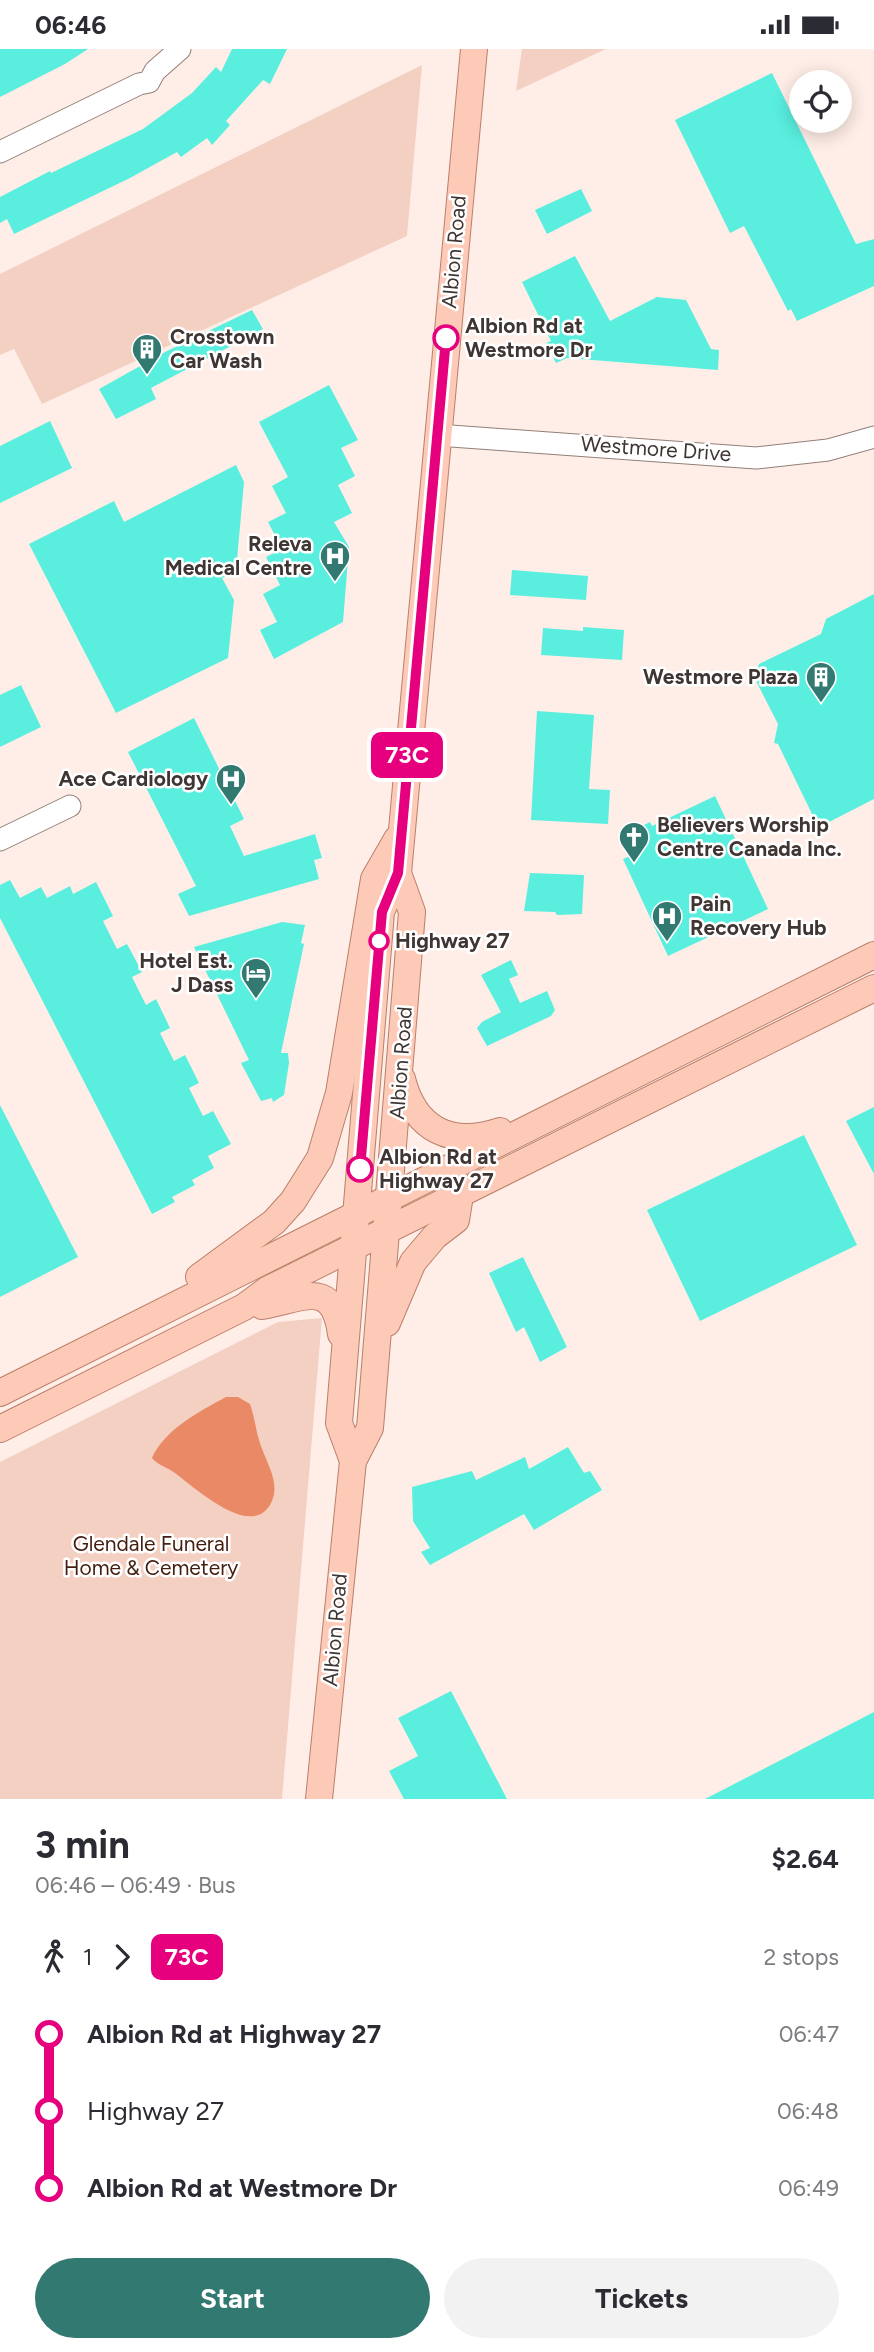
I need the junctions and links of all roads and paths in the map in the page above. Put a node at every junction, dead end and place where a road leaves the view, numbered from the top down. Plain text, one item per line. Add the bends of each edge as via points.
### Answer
1 (180, 49) edge
2 (474, 49) edge
3 (0, 152) edge
4 (437, 435) junction
5 (874, 437) edge
6 (69, 806) dead end
7 (401, 831) junction
8 (0, 840) edge
9 (398, 873) junction
10 (874, 955) edge
11 (874, 988) edge
12 (401, 1072) junction
13 (526, 1129) junction
14 (460, 1195) junction
15 (390, 1197) junction
16 (356, 1214) junction
17 (387, 1231) junction
18 (353, 1247) junction
19 (244, 1307) junction
20 (110, 1338) junction
21 (377, 1340) junction
22 (344, 1356) junction
23 (0, 1393) edge
24 (0, 1429) edge
25 (353, 1461) junction
26 (319, 1799) edge

1 - 3 street via 149,82
2 - 4 main road, Albion Road
4 - 5 street, Westmore Drive via 756,457 828,450
4 - 7 main road, Albion Road
6 - 8 street
7 - 9 main road, Albion Road
7 - 20 main road via 374,879 339,1093 330,1131 310,1177 274,1222 240,1250 127,1319
9 - 12 main road, Albion Road via 412,912
9 - 16 main road, Albion Road via 382,912
10 - 13 main road
11 - 14 main road
12 - 13 main road via 415,1109 438,1132 468,1139
12 - 15 main road, Albion Road
13 - 15 main road
14 - 17 main road
14 - 21 main road via 456,1220 413,1262 395,1311
15 - 16 main road
15 - 17 main road, Albion Road
16 - 18 main road, Albion Road
16 - 20 main road
17 - 18 main road
17 - 21 main road, Albion Road
18 - 19 main road via 267,1290
18 - 22 main road, Albion Road
19 - 22 main road via 265,1306 302,1294 324,1299 339,1320
19 - 24 main road
20 - 23 main road
21 - 25 main road, Albion Road via 370,1428
22 - 25 main road, Albion Road via 339,1423
25 - 26 main road, Albion Road

